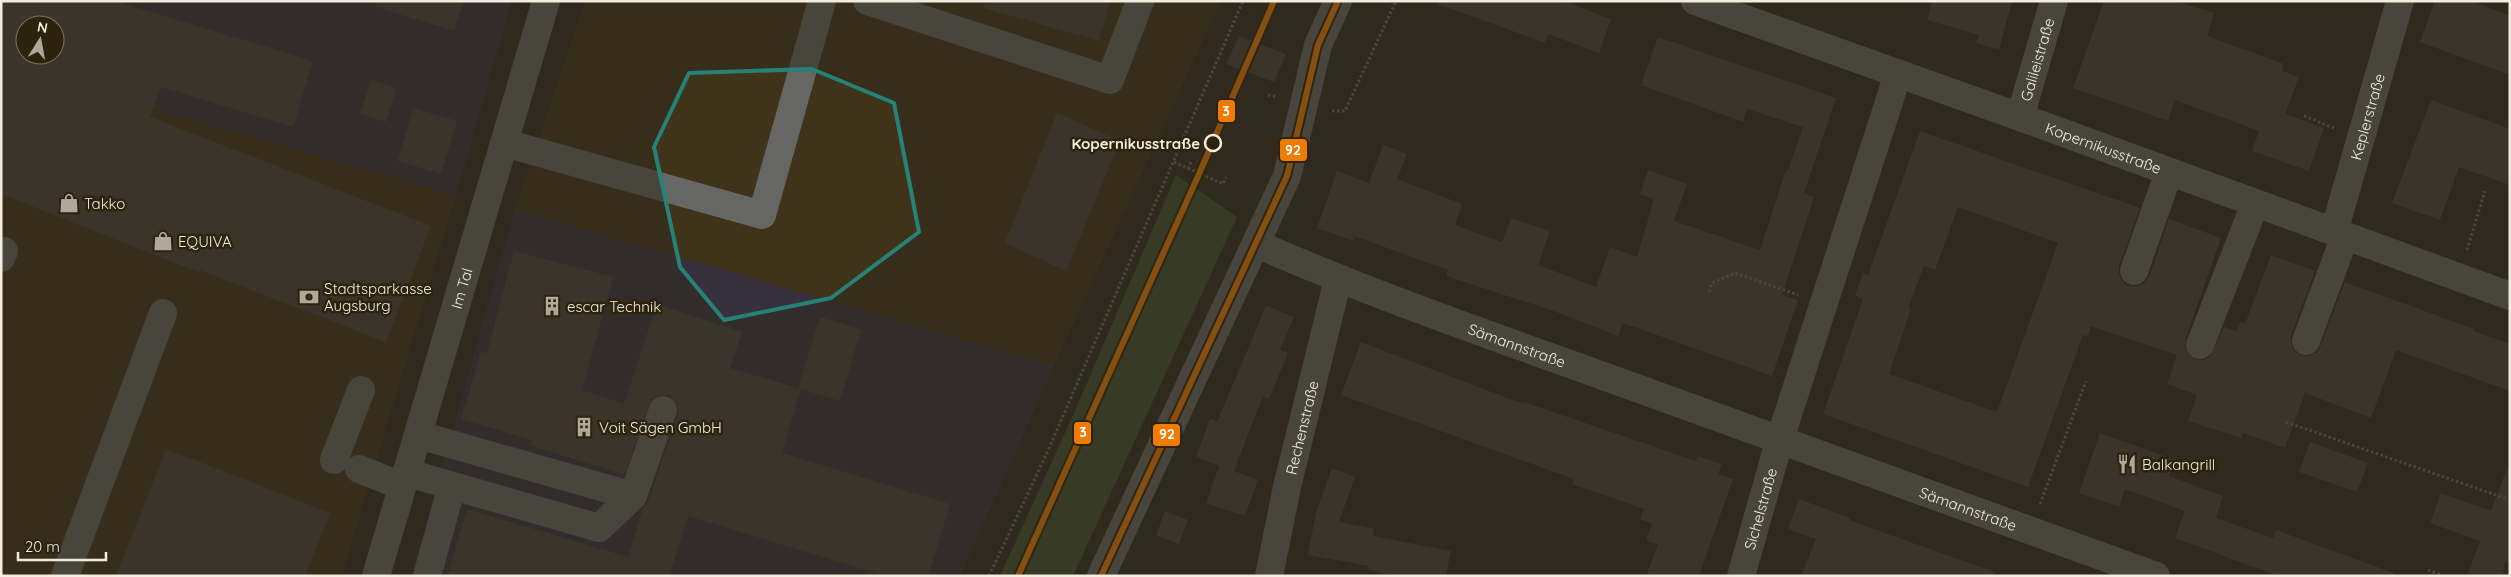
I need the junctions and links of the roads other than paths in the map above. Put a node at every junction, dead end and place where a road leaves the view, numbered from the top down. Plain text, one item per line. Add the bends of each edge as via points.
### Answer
1 (546, 1) edge
2 (822, 1) edge
3 (867, 1) edge
4 (1140, 1) edge
5 (1338, 1) edge
6 (1695, 1) edge
7 (2054, 1) edge
8 (2400, 1) edge
9 (1898, 74) junction
10 (2020, 117) junction
11 (504, 143) junction
12 (2169, 172) junction
13 (2255, 204) junction
14 (2339, 234) junction
15 (1257, 244) junction
16 (2134, 270) dead end
17 (1338, 280) junction
18 (2510, 296) edge
19 (163, 313) dead end
20 (2306, 341) dead end
21 (2200, 345) dead end
22 (360, 390) dead end
23 (663, 410) dead end
24 (419, 435) junction
25 (1779, 442) junction
26 (334, 460) dead end
27 (359, 470) dead end
28 (405, 480) junction
29 (452, 486) junction
30 (633, 496) junction
31 (65, 576) edge
32 (376, 576) edge
33 (427, 576) edge
34 (1101, 576) edge
35 (1268, 576) edge
36 (1741, 576) edge
37 (2156, 576) edge

1 - 11 street, Im Tal
2 - 11 street via 762,215
3 - 4 street via 1110,80
5 - 15 street via 1318,45 1287,176
6 - 9 street, Kopernikusstraße
7 - 10 street, Galileistraße
8 - 14 street, Keplerstraße
9 - 10 street, Kopernikusstraße
9 - 25 street
10 - 12 street, Kopernikusstraße
11 - 24 street, Im Tal
12 - 13 street, Kopernikusstraße
12 - 16 street
13 - 14 street, Kopernikusstraße
13 - 21 street
14 - 18 street, Kopernikusstraße
14 - 20 street, Keplerstraße
15 - 17 street, Sämannstraße
15 - 34 street
17 - 25 street, Sämannstraße
17 - 35 street, Rechenstraße
19 - 31 street
22 - 26 street
23 - 30 street
24 - 28 street, Im Tal
24 - 30 street
25 - 36 street, Sichelstraße
25 - 37 street, Sämannstraße
27 - 28 street
28 - 29 street
28 - 32 street, Im Tal
29 - 30 street via 599,528
29 - 33 street

